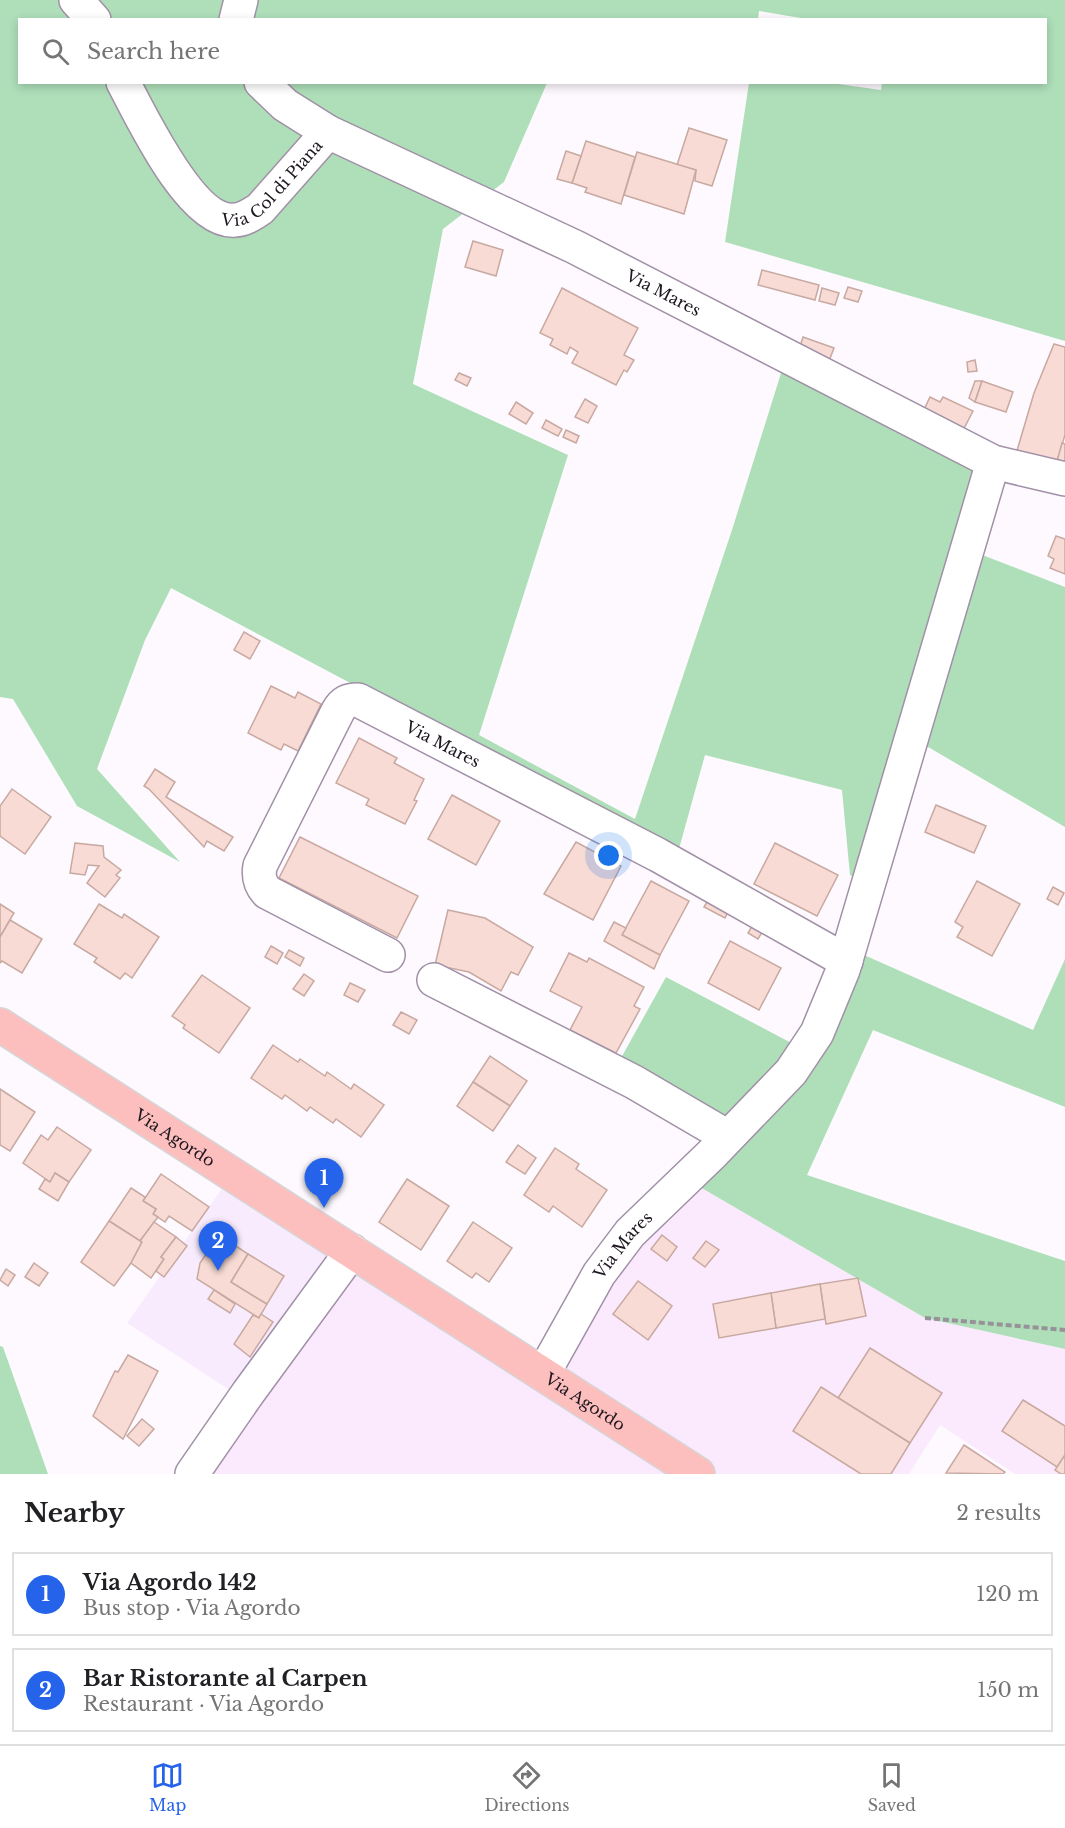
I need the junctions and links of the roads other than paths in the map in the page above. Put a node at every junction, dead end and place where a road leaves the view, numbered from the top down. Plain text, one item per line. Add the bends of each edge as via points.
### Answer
1 (76, 0) edge
2 (241, 0) edge
3 (92, 18) edge
4 (236, 18) edge
5 (124, 84) edge
6 (263, 84) edge
7 (328, 132) junction
8 (993, 462) junction
9 (1065, 479) edge
10 (388, 955) dead end
11 (846, 961) junction
12 (434, 980) dead end
13 (0, 1025) edge
14 (728, 1137) junction
15 (352, 1251) junction
16 (543, 1374) junction
17 (192, 1474) edge
18 (698, 1474) edge

1 - 3 street
2 - 4 street
5 - 7 street, Via Col di Piana via 171,169 195,199 222,219 235,220 260,209
6 - 7 street, Via Col di Piana via 285,105
7 - 8 street, Via Mares via 575,247
8 - 9 street, Via Mares
8 - 11 street, Via Mares
10 - 11 street, Via Mares via 267,892 258,874 338,711 352,700 647,850
11 - 14 street, Via Mares via 817,1033 791,1071
12 - 14 street via 634,1082
13 - 15 main road, Via Agordo
14 - 16 street, Via Mares via 630,1233 600,1274
15 - 16 main road, Via Agordo
15 - 17 street
16 - 18 main road, Via Agordo

